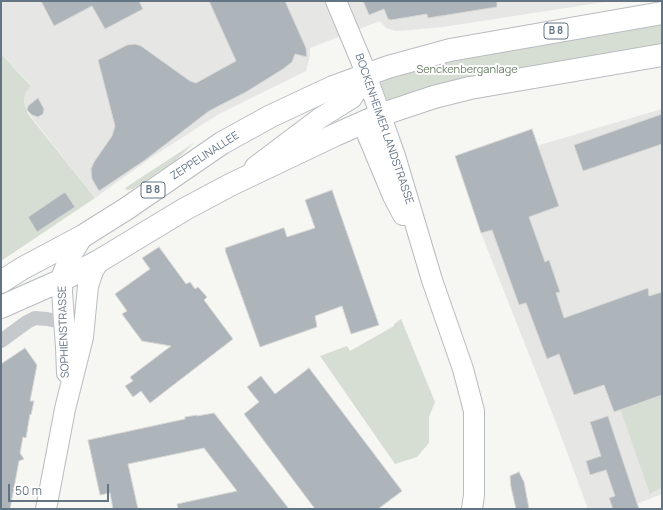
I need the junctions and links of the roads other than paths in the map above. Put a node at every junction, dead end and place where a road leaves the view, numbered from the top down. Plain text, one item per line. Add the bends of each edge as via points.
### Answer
1 (336, 1) edge
2 (662, 13) edge
3 (662, 55) edge
4 (366, 75) junction
5 (372, 119) junction
6 (232, 184) junction
7 (83, 236) junction
8 (99, 261) junction
9 (30, 264) junction
10 (67, 274) junction
11 (1, 282) edge
12 (87, 292) junction
13 (1, 307) edge
14 (65, 323) junction
15 (1, 341) edge
16 (65, 409) junction
17 (474, 504) edge
18 (46, 509) edge

1 - 4 street, BOCKENHEIMER LANDSTRASSE
2 - 4 main road, B 8 via 450,50
3 - 5 main road via 470,88 434,97
4 - 5 street, BOCKENHEIMER LANDSTRASSE
4 - 6 street via 352,98 320,118
4 - 7 main road, ZEPPELINALLEE / B 8 via 306,99 222,143
5 - 6 main road
5 - 17 street, BOCKENHEIMER LANDSTRASSE via 395,156 426,260 463,369 474,411
6 - 8 main road
7 - 9 main road, ZEPPELINALLEE / B 8
7 - 10 street
8 - 10 main road
8 - 12 street, SOPHIENSTRASSE via 90,278
9 - 10 street via 48,264
9 - 11 main road, ZEPPELINALLEE / B 8
10 - 12 street, SOPHIENSTRASSE via 82,283
10 - 13 main road
10 - 14 street, SOPHIENSTRASSE
12 - 16 street, SOPHIENSTRASSE via 83,338
14 - 15 street via 35,318
14 - 16 street, SOPHIENSTRASSE
16 - 18 street, SOPHIENSTRASSE

